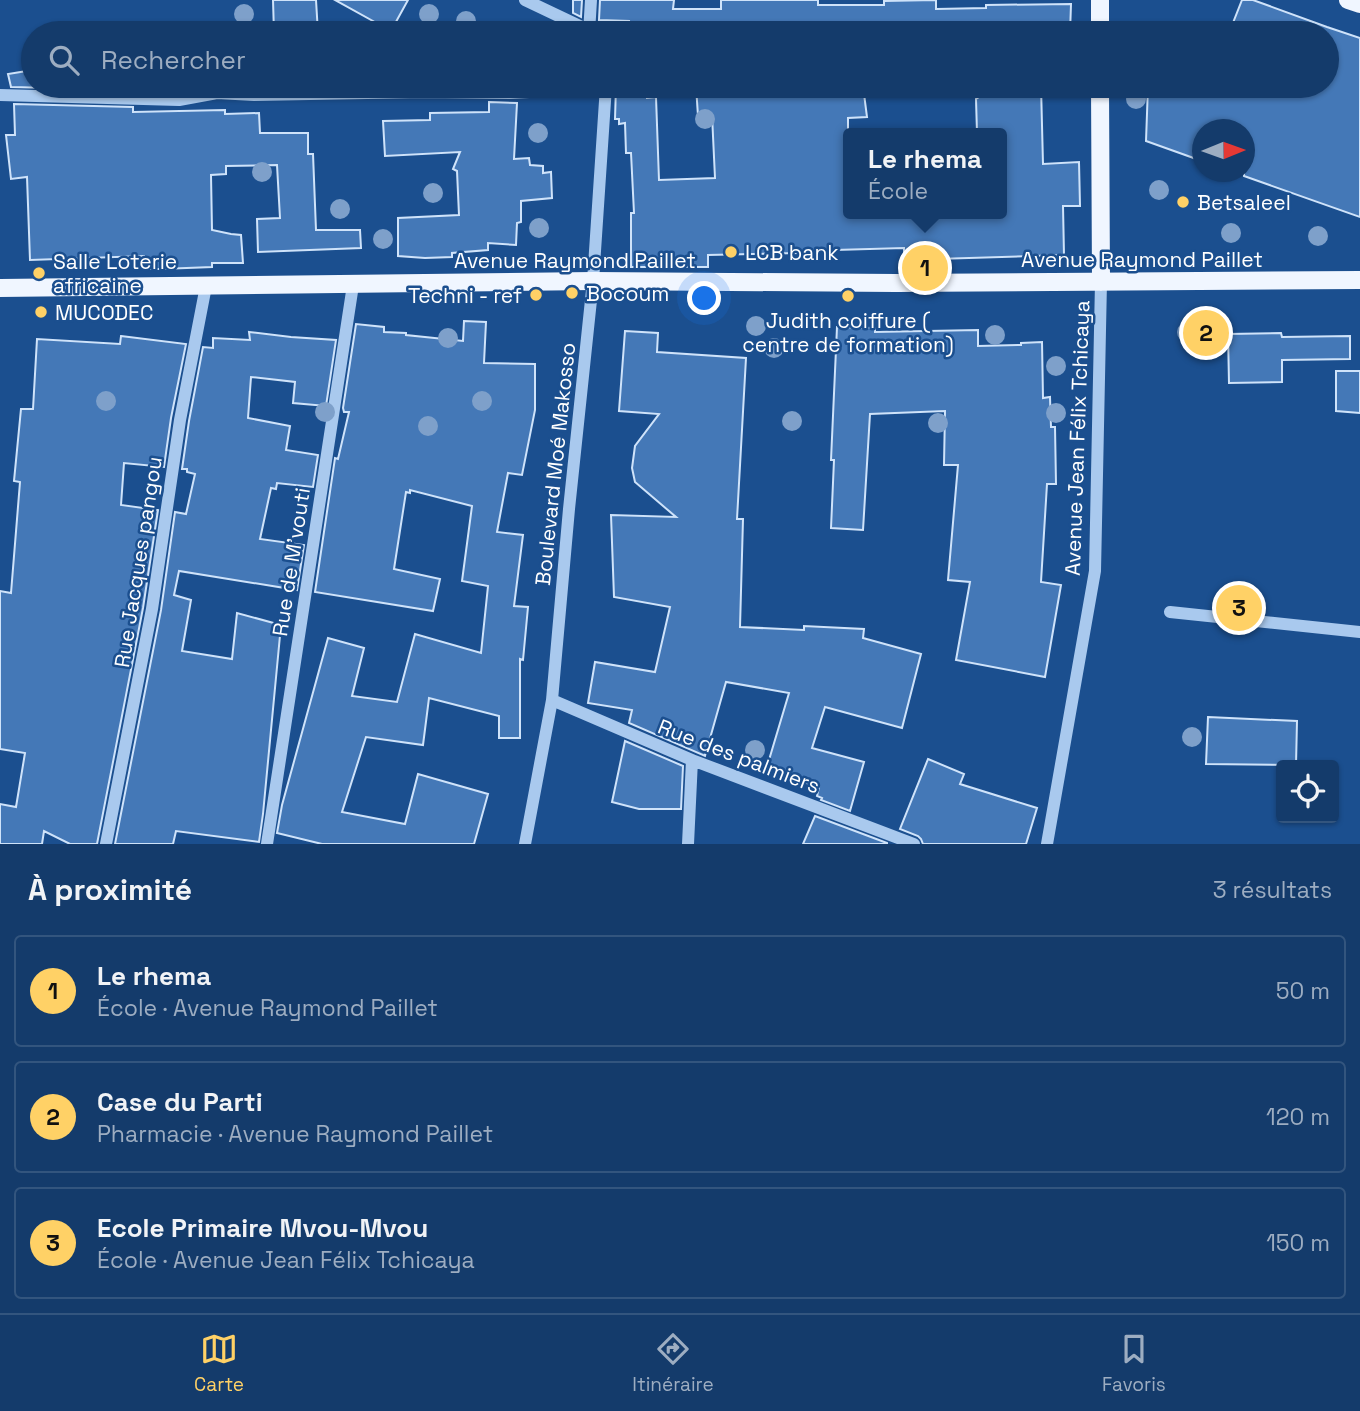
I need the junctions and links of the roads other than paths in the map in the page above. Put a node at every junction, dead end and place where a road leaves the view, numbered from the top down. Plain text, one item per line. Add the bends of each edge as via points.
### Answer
1 (525, 0) edge
2 (591, 0) edge
3 (1100, 0) edge
4 (1348, 0) edge
5 (1360, 4) edge
6 (566, 21) edge
7 (589, 21) edge
8 (1100, 21) edge
9 (0, 95) edge
10 (21, 96) edge
11 (107, 98) edge
12 (190, 98) edge
13 (605, 98) edge
14 (1100, 98) edge
15 (1360, 280) edge
16 (593, 281) junction
17 (1101, 282) junction
18 (352, 285) junction
19 (206, 286) junction
20 (0, 288) edge
21 (1170, 612) dead end
22 (1360, 632) edge
23 (552, 700) junction
24 (692, 760) junction
25 (106, 844) edge
26 (267, 844) edge
27 (525, 844) edge
28 (688, 844) edge
29 (914, 844) edge
30 (1047, 844) edge

1 - 6 street
2 - 7 street
3 - 8 main road
4 - 5 main road
9 - 10 street
11 - 12 street
13 - 16 street, Boulevard Moé Makosso
14 - 17 main road
15 - 17 main road, Avenue Raymond Paillet
16 - 17 main road, Avenue Raymond Paillet
16 - 18 main road, Avenue Raymond Paillet
16 - 23 street, Boulevard Moé Makosso
17 - 30 street, Avenue Jean Félix Tchicaya via 1095,571
18 - 19 main road, Avenue Raymond Paillet
18 - 26 street, Rue de M'vouti
19 - 20 main road, Avenue Raymond Paillet
19 - 25 street, Rue Jacques pangou via 180,419 152,610
21 - 22 street
23 - 24 street, Rue des palmiers
23 - 27 street, Boulevard Moé Makosso
24 - 28 street
24 - 29 street, Rue des palmiers

